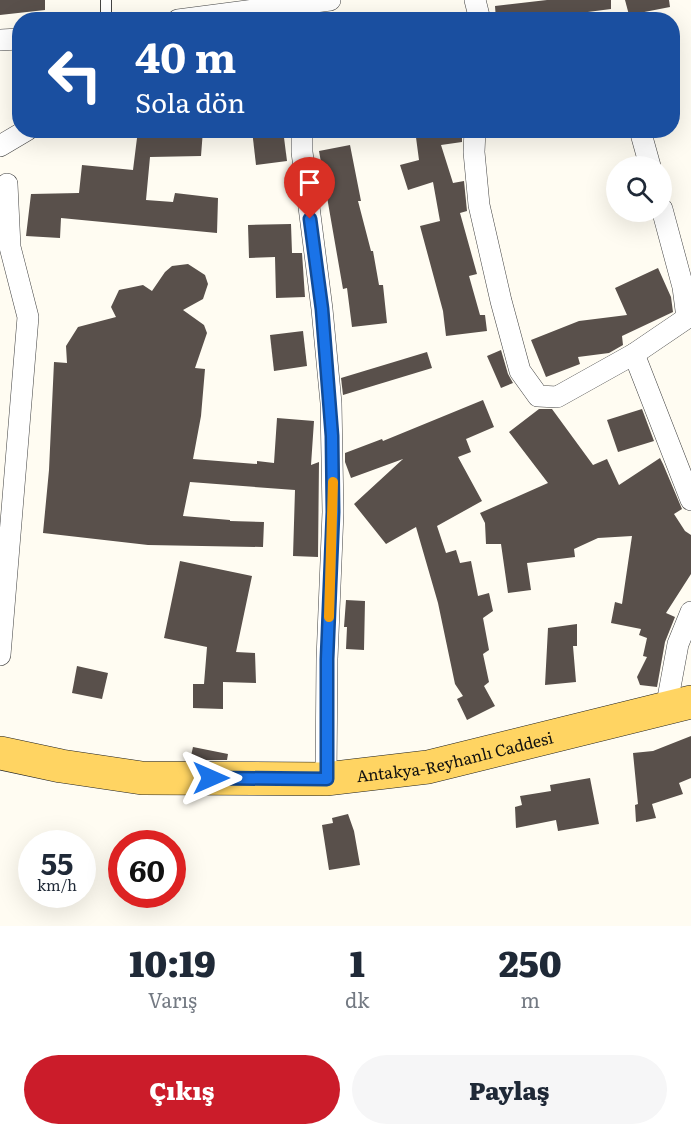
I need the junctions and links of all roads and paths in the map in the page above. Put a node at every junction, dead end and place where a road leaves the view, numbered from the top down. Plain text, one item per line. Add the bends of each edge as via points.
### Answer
1 (330, 0) edge
2 (296, 8) edge
3 (257, 12) edge
4 (14, 138) edge
5 (302, 138) edge
6 (475, 138) edge
7 (641, 138) edge
8 (0, 146) edge
9 (647, 156) edge
10 (7, 184) dead end
11 (666, 222) edge
12 (634, 354) junction
13 (691, 500) edge
14 (691, 612) edge
15 (0, 655) edge
16 (678, 706) edge
17 (0, 753) edge
18 (327, 779) junction

1 - 2 street
2 - 3 street
4 - 8 street
5 - 18 street via 331,403 333,512
6 - 12 street via 478,205 520,371 538,396 557,397
7 - 9 street
10 - 15 street via 10,247 28,317
11 - 12 street via 687,318
12 - 13 street
14 - 16 street via 678,644
16 - 18 main road, Antakya-Reyhanlı Caddesi via 428,767
17 - 18 main road, Antakya-Reyhanlı Caddesi via 142,778

